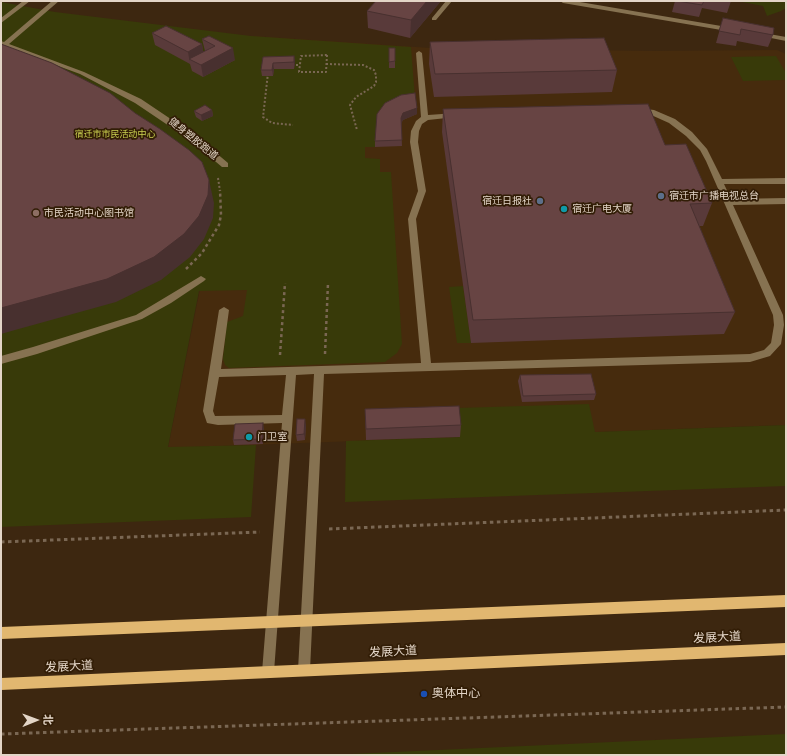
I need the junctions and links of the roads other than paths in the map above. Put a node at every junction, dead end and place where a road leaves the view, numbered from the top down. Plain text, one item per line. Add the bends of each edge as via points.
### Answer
1 (27, 1) edge
2 (56, 1) edge
3 (449, 1) edge
4 (563, 1) edge
5 (434, 19) dead end
6 (1, 21) edge
7 (786, 39) edge
8 (3, 44) edge
9 (419, 53) dead end
10 (632, 111) edge
11 (463, 115) edge
12 (425, 118) junction
13 (225, 165) dead end
14 (786, 181) edge
15 (720, 182) junction
16 (786, 201) edge
17 (728, 202) junction
18 (201, 279) dead end
19 (224, 310) dead end
20 (1, 360) edge
21 (426, 367) junction
22 (322, 370) junction
23 (291, 371) junction
24 (215, 373) junction
25 (288, 419) junction
26 (786, 600) edge
27 (307, 620) junction
28 (272, 622) junction
29 (1, 633) edge
30 (786, 649) edge
31 (304, 670) junction
32 (268, 672) junction
33 (1, 684) edge

1 - 6 lane
2 - 8 lane
3 - 5 lane
4 - 7 lane
8 - 13 lane via 82,73 138,101 194,138
9 - 12 lane
10 - 15 lane via 647,111 662,116 689,134 703,149
11 - 12 lane
12 - 21 lane via 415,131 414,142 422,191 412,219
14 - 15 lane
15 - 17 lane
16 - 17 lane
17 - 21 lane via 778,315 780,325 776,344 767,353 750,358
18 - 20 lane via 139,317
19 - 24 lane
21 - 22 lane
22 - 23 lane
22 - 27 lane
23 - 24 lane
23 - 25 lane
24 - 25 lane via 208,411 211,420
25 - 28 lane
26 - 27 main road
27 - 28 main road
27 - 31 lane
28 - 29 main road
28 - 32 lane
30 - 31 main road, 发展大道
31 - 32 main road, 发展大道
32 - 33 main road, 发展大道

